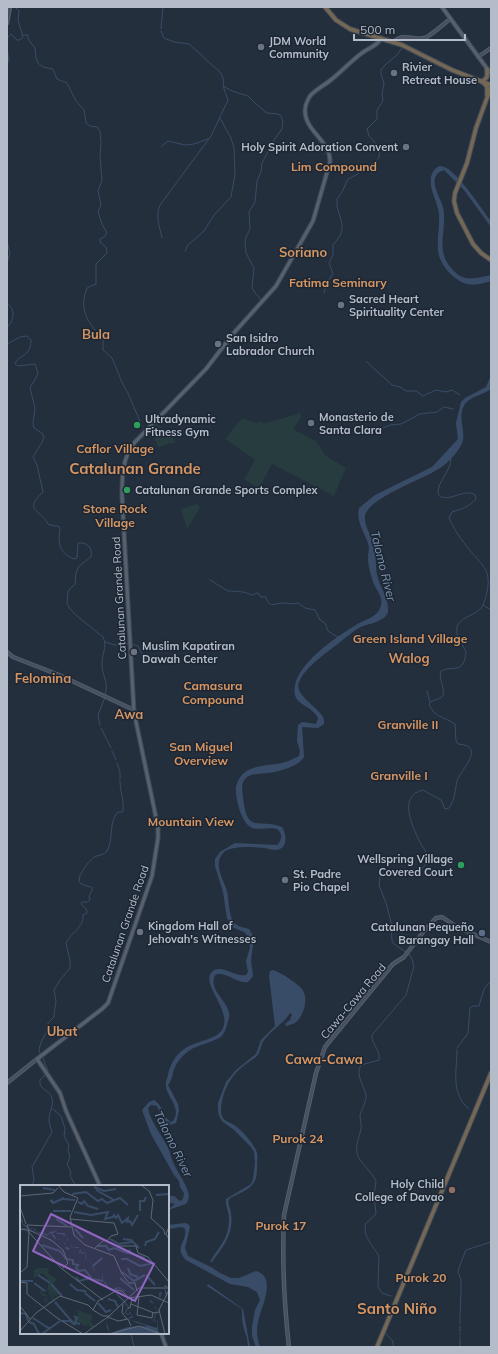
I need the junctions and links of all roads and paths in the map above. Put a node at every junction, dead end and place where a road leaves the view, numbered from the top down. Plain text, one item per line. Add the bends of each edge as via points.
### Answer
1 (10, 7) edge
2 (325, 7) edge
3 (442, 7) edge
4 (450, 19) junction
5 (7, 23) edge
6 (381, 38) junction
7 (394, 42) junction
8 (491, 48) edge
9 (478, 57) junction
10 (487, 69) junction
11 (491, 74) edge
12 (482, 82) junction
13 (491, 86) edge
14 (489, 95) edge
15 (491, 260) edge
16 (7, 652) edge
17 (134, 710) junction
18 (491, 942) edge
19 (38, 1059) junction
20 (491, 1073) edge
21 (7, 1083) edge
22 (100, 1185) edge
23 (161, 1334) edge
24 (378, 1345) edge
25 (166, 1347) edge
26 (290, 1347) edge

1 - 5 street
2 - 6 highway via 347,28
3 - 4 main road
4 - 7 street via 425,38 402,38
4 - 9 main road
6 - 7 highway
6 - 17 main road, Catalunan Grande Road via 315,92 306,104 306,119 327,150 330,162 313,221 280,280 228,339 206,369 131,447 126,457 122,474 122,496
7 - 12 highway
8 - 9 street
9 - 10 main road
10 - 11 main road
10 - 12 highway via 488,77
12 - 13 highway
12 - 14 highway via 487,87
13 - 14 highway
14 - 15 highway via 454,201 457,213 475,247
16 - 17 street
17 - 19 main road, Catalunan Grande Road via 158,831 152,876 108,1003
18 - 26 street, Cawa-Cawa Road via 457,927 442,917 436,918 327,1045 317,1070 284,1215 284,1299
19 - 21 street
19 - 22 main road via 60,1093
20 - 24 highway
23 - 25 main road

